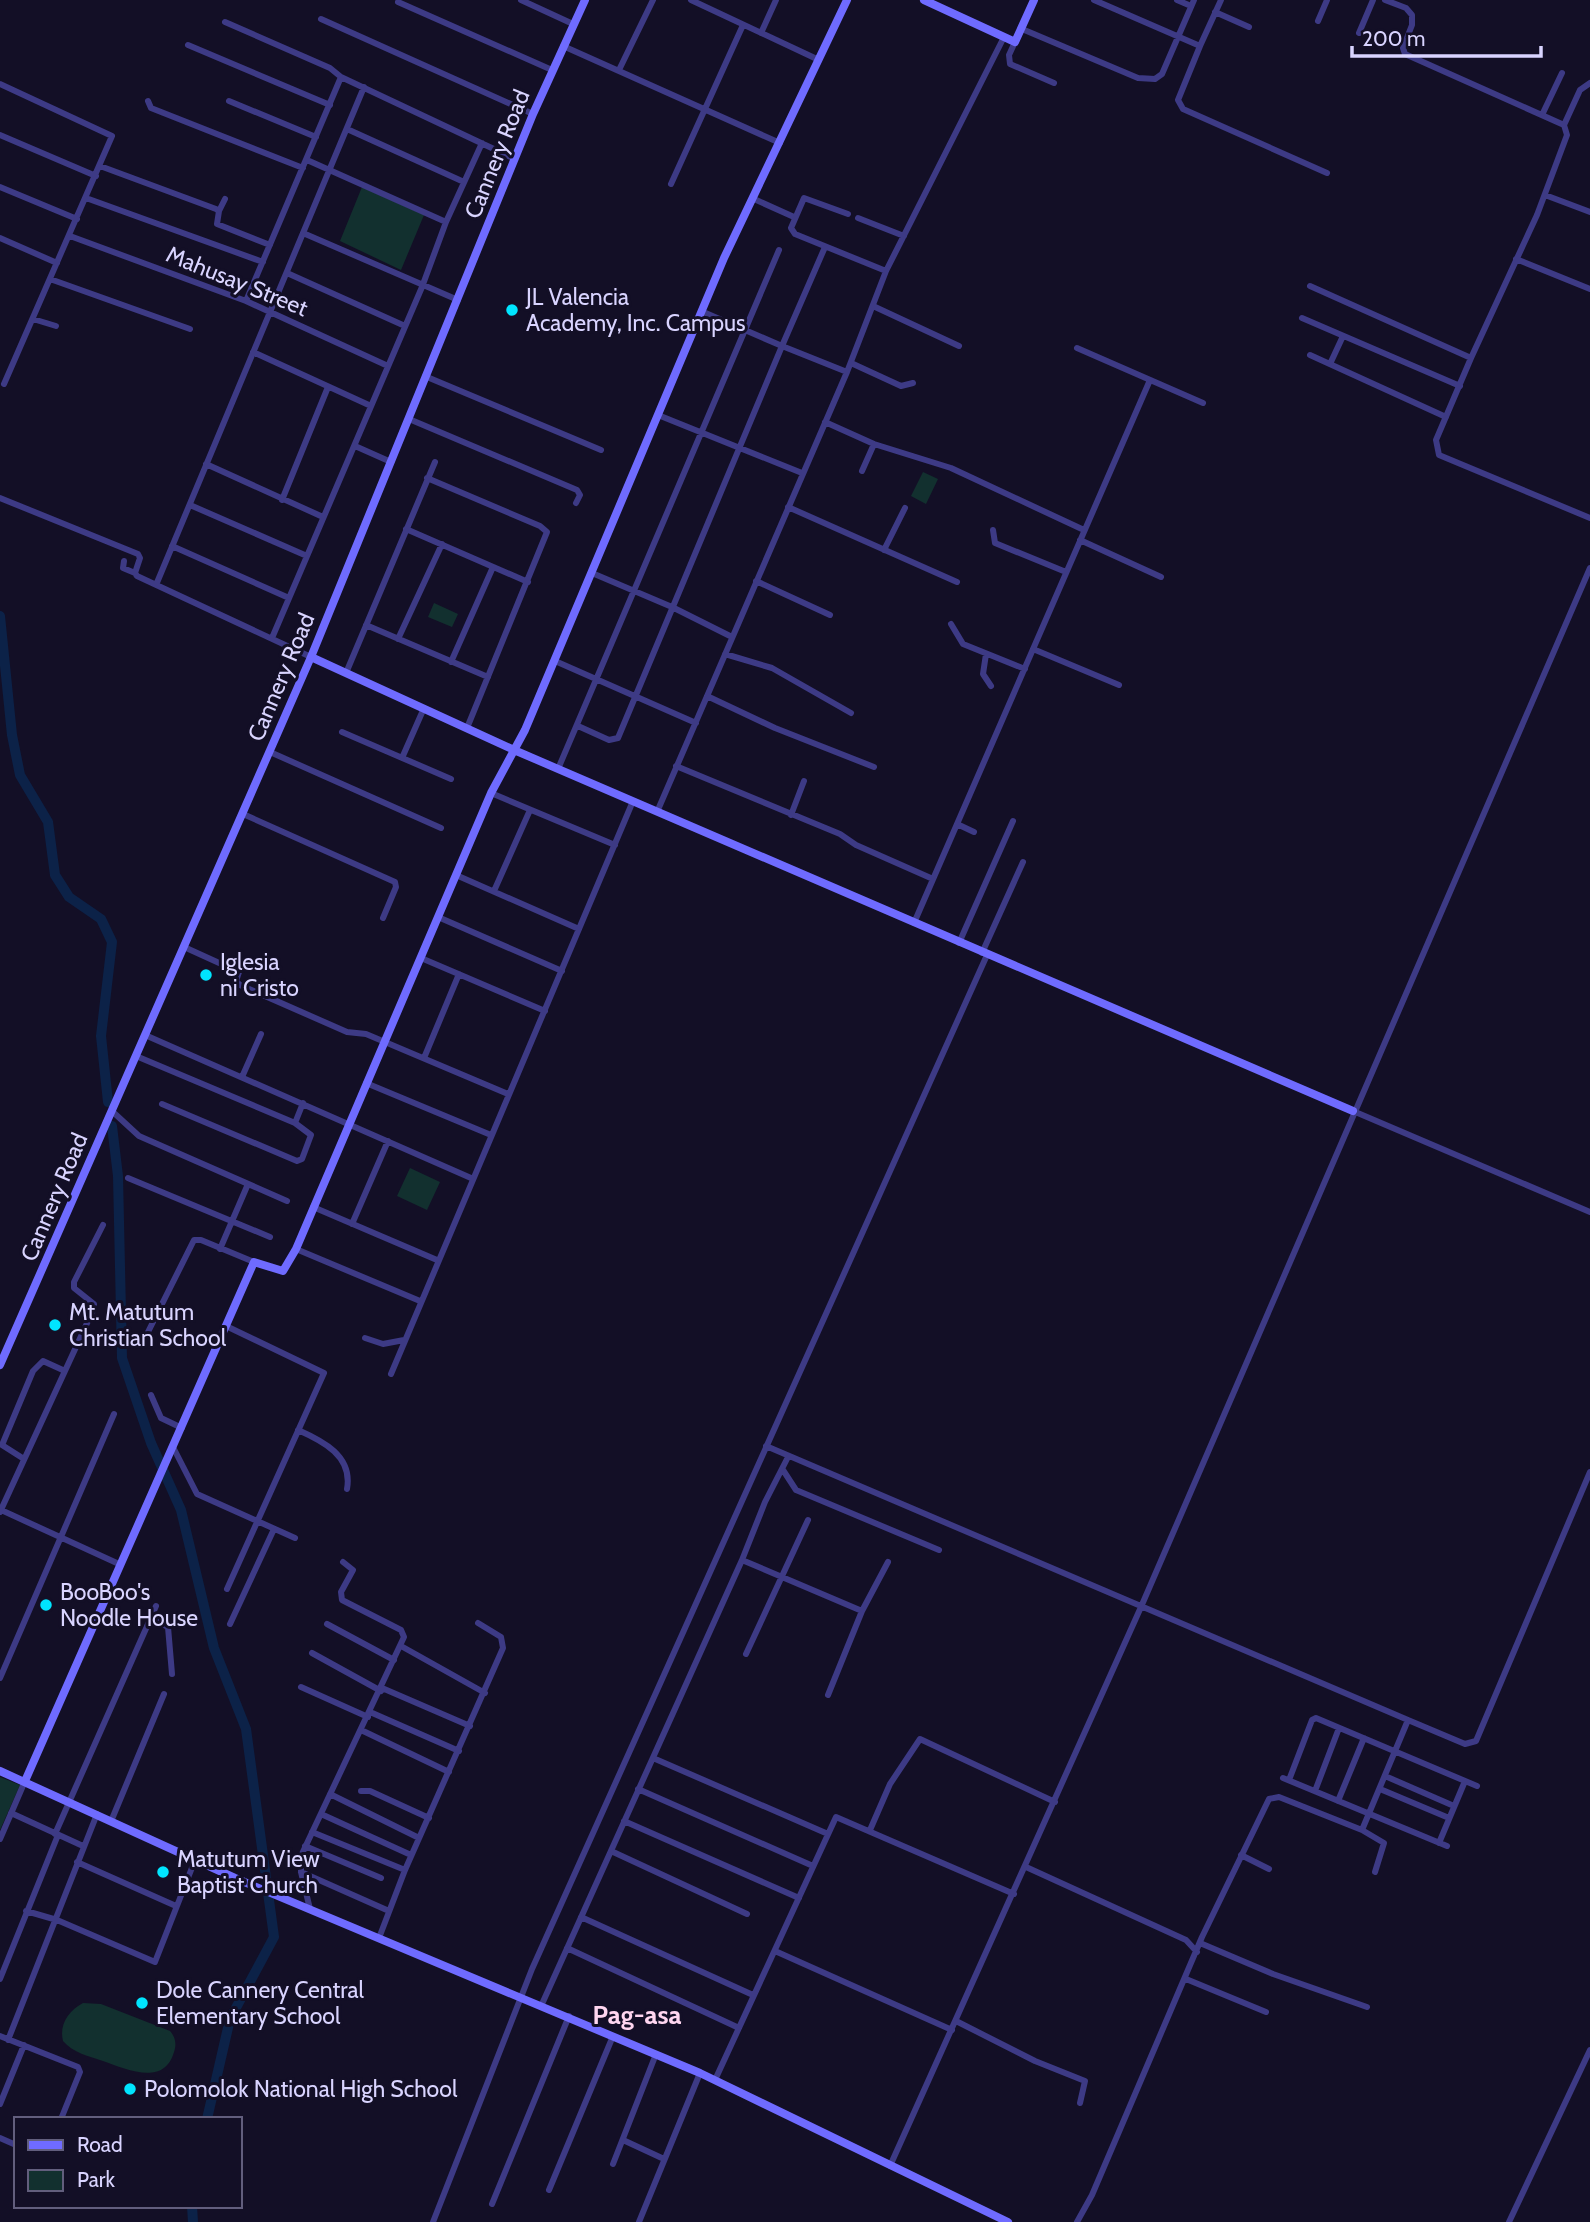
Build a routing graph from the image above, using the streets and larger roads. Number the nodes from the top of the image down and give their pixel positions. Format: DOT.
graph roads {
  1 [pos="521,0"];
  2 [pos="585,0"];
  3 [pos="653,0"];
  4 [pos="691,0"];
  5 [pos="712,0"];
  6 [pos="776,0"];
  7 [pos="847,0"];
  8 [pos="924,0"];
  9 [pos="1034,0"];
  10 [pos="1094,0"];
  11 [pos="1177,0"];
  12 [pos="1221,0"];
  13 [pos="1327,0"];
  14 [pos="1373,0"];
  15 [pos="1385,0"];
  16 [pos="398,2"];
  17 [pos="937,3"];
  18 [pos="1193,3"];
  19 [pos="709,8"];
  20 [pos="1215,12"];
  21 [pos="321,19"];
  22 [pos="1318,21"];
  23 [pos="225,22"];
  24 [pos="573,24"];
  25 [pos="743,25"];
  26 [pos="1249,27"];
  27 [pos="1022,29"];
  28 [pos="761,33"];
  29 [pos="1359,33"];
  30 [pos="1004,37"];
  31 [pos="1179,37"];
  32 [pos="1015,42"];
  33 [pos="188,45"];
  34 [pos="563,46"];
  35 [pos="1200,46"];
  36 [pos="818,60"];
  37 [pos="552,70"];
  38 [pos="619,70"];
  39 [pos="1562,73"];
  40 [pos="341,77"];
  41 [pos="1054,83"];
  42 [pos="1590,83"];
  43 [pos="0,84"];
  44 [pos="364,88"];
  45 [pos="148,101"];
  46 [pos="229,101"];
  47 [pos="330,105"];
  48 [pos="704,109"];
  49 [pos="533,114"];
  50 [pos="1542,115"];
  51 [pos="1564,125"];
  52 [pos="347,129"];
  53 [pos="0,135"];
  54 [pos="316,137"];
  55 [pos="482,143"];
  56 [pos="780,143"];
  57 [pos="515,159"];
  58 [pos="307,160"];
  59 [pos="100,166"];
  60 [pos="303,168"];
  61 [pos="330,169"];
  62 [pos="1327,173"];
  63 [pos="96,176"];
  64 [pos="464,182"];
  65 [pos="671,184"];
  66 [pos="0,187"];
  67 [pos="1545,195"];
  68 [pos="86,198"];
  69 [pos="225,199"];
  70 [pos="754,199"];
  71 [pos="219,211"];
  72 [pos="1590,212"];
  73 [pos="848,214"];
  74 [pos="794,217"];
  75 [pos="858,218"];
  76 [pos="77,219"];
  77 [pos="446,222"];
  78 [pos="303,233"];
  79 [pos="70,236"];
  80 [pos="904,236"];
  81 [pos="0,238"];
  82 [pos="270,244"];
  83 [pos="825,247"];
  84 [pos="779,250"];
  85 [pos="1516,259"];
  86 [pos="263,262"];
  87 [pos="57,263"];
  88 [pos="886,271"];
  89 [pos="287,273"];
  90 [pos="50,279"];
  91 [pos="422,286"];
  92 [pos="1310,286"];
  93 [pos="1590,289"];
  94 [pos="458,300"];
  95 [pos="246,301"];
  96 [pos="873,306"];
  97 [pos="271,311"];
  98 [pos="701,311"];
  99 [pos="1302,318"];
  100 [pos="33,320"];
  101 [pos="56,326"];
  102 [pos="405,326"];
  103 [pos="190,329"];
  104 [pos="745,330"];
  105 [pos="1343,336"];
  106 [pos="782,346"];
  107 [pos="959,346"];
  108 [pos="1077,348"];
  109 [pos="253,352"];
  110 [pos="1310,355"];
  111 [pos="1471,358"];
  112 [pos="851,363"];
  113 [pos="1330,364"];
  114 [pos="388,366"];
  115 [pos="847,372"];
  116 [pos="427,377"];
  117 [pos="1150,380"];
  118 [pos="913,383"];
  119 [pos="4,384"];
  120 [pos="1460,386"];
  121 [pos="328,387"];
  122 [pos="1203,403"];
  123 [pos="371,406"];
  124 [pos="658,415"];
  125 [pos="1446,417"];
  126 [pos="410,419"];
  127 [pos="825,422"];
  128 [pos="700,433"];
  129 [pos="874,444"];
  130 [pos="355,446"];
  131 [pos="601,450"];
  132 [pos="739,450"];
  133 [pos="391,462"];
  134 [pos="435,462"];
  135 [pos="206,464"];
  136 [pos="862,471"];
  137 [pos="802,473"];
  138 [pos="427,478"];
  139 [pos="0,498"];
  140 [pos="282,500"];
  141 [pos="576,503"];
  142 [pos="190,505"];
  143 [pos="788,507"];
  144 [pos="905,508"];
  145 [pos="323,517"];
  146 [pos="1590,518"];
  147 [pos="405,529"];
  148 [pos="993,530"];
  149 [pos="1084,530"];
  150 [pos="1080,540"];
  151 [pos="442,544"];
  152 [pos="172,546"];
  153 [pos="884,550"];
  154 [pos="307,556"];
  155 [pos="124,561"];
  156 [pos="493,567"];
  157 [pos="1590,568"];
  158 [pos="1066,572"];
  159 [pos="135,573"];
  160 [pos="592,573"];
  161 [pos="1161,577"];
  162 [pos="528,582"];
  163 [pos="756,582"];
  164 [pos="957,582"];
  165 [pos="156,585"];
  166 [pos="633,591"];
  167 [pos="289,598"];
  168 [pos="672,607"];
  169 [pos="830,615"];
  170 [pos="951,624"];
  171 [pos="366,625"];
  172 [pos="732,636"];
  173 [pos="272,639"];
  174 [pos="398,639"];
  175 [pos="1033,649"];
  176 [pos="725,654"];
  177 [pos="986,654"];
  178 [pos="311,657"];
  179 [pos="555,661"];
  180 [pos="451,662"];
  181 [pos="1025,669"];
  182 [pos="346,673"];
  183 [pos="488,677"];
  184 [pos="594,681"];
  185 [pos="1119,685"];
  186 [pos="991,686"];
  187 [pos="707,696"];
  188 [pos="634,698"];
  189 [pos="424,708"];
  190 [pos="851,713"];
  191 [pos="696,723"];
  192 [pos="578,726"];
  193 [pos="467,728"];
  194 [pos="342,732"];
  195 [pos="514,750"];
  196 [pos="270,752"];
  197 [pos="402,758"];
  198 [pos="676,766"];
  199 [pos="874,767"];
  200 [pos="558,769"];
  201 [pos="451,779"];
  202 [pos="804,781"];
  203 [pos="491,793"];
  204 [pos="633,801"];
  205 [pos="530,810"];
  206 [pos="657,812"];
  207 [pos="243,814"];
  208 [pos="791,814"];
  209 [pos="1013,821"];
  210 [pos="957,824"];
  211 [pos="441,828"];
  212 [pos="974,832"];
  213 [pos="615,845"];
  214 [pos="1023,862"];
  215 [pos="456,875"];
  216 [pos="933,879"];
  217 [pos="494,891"];
  218 [pos="438,917"];
  219 [pos="383,918"];
  220 [pos="914,923"];
  221 [pos="579,929"];
  222 [pos="959,943"];
  223 [pos="184,947"];
  224 [pos="985,954"];
  225 [pos="421,958"];
  226 [pos="562,971"];
  227 [pos="459,974"];
  228 [pos="545,1011"];
  229 [pos="261,1034"];
  230 [pos="145,1035"];
  231 [pos="384,1041"];
  232 [pos="136,1056"];
  233 [pos="424,1058"];
  234 [pos="242,1077"];
  235 [pos="366,1083"];
  236 [pos="508,1094"];
  237 [pos="303,1103"];
  238 [pos="162,1104"];
  239 [pos="1353,1111"];
  240 [pos="113,1112"];
  241 [pos="295,1123"];
  242 [pos="349,1124"];
  243 [pos="491,1135"];
  244 [pos="388,1142"];
  245 [pos="128,1178"];
  246 [pos="471,1178"];
  247 [pos="248,1184"];
  248 [pos="287,1201"];
  249 [pos="313,1208"];
  250 [pos="1590,1212"];
  251 [pos="231,1221"];
  252 [pos="352,1224"];
  253 [pos="103,1225"];
  254 [pos="270,1237"];
  255 [pos="220,1249"];
  256 [pos="296,1250"];
  257 [pos="437,1260"];
  258 [pos="254,1262"];
  259 [pos="419,1301"];
  260 [pos="226,1326"];
  261 [pos="146,1336"];
  262 [pos="365,1338"];
  263 [pos="404,1339"];
  264 [pos="0,1365"];
  265 [pos="65,1371"];
  266 [pos="391,1374"];
  267 [pos="151,1395"];
  268 [pos="114,1414"];
  269 [pos="181,1428"];
  270 [pos="298,1430"];
  271 [pos="766,1446"];
  272 [pos="173,1447"];
  273 [pos="788,1457"];
  274 [pos="24,1459"];
  275 [pos="783,1470"];
  276 [pos="1590,1472"];
  277 [pos="347,1489"];
  278 [pos="0,1511"];
  279 [pos="808,1520"];
  280 [pos="258,1522"];
  281 [pos="274,1529"];
  282 [pos="60,1538"];
  283 [pos="295,1538"];
  284 [pos="939,1550"];
  285 [pos="742,1560"];
  286 [pos="343,1562"];
  287 [pos="888,1562"];
  288 [pos="119,1564"];
  289 [pos="781,1576"];
  290 [pos="227,1589"];
  291 [pos="156,1606"];
  292 [pos="1142,1607"];
  293 [pos="862,1611"];
  294 [pos="151,1618"];
  295 [pos="478,1623"];
  296 [pos="230,1624"];
  297 [pos="327,1624"];
  298 [pos="401,1646"];
  299 [pos="312,1653"];
  300 [pos="746,1654"];
  301 [pos="394,1660"];
  302 [pos="172,1674"];
  303 [pos="0,1678"];
  304 [pos="301,1687"];
  305 [pos="382,1689"];
  306 [pos="485,1693"];
  307 [pos="164,1694"];
  308 [pos="828,1695"];
  309 [pos="369,1714"];
  310 [pos="1408,1720"];
  311 [pos="470,1727"];
  312 [pos="1339,1728"];
  313 [pos="361,1730"];
  314 [pos="1364,1738"];
  315 [pos="459,1751"];
  316 [pos="1396,1752"];
  317 [pos="653,1758"];
  318 [pos="0,1771"];
  319 [pos="449,1772"];
  320 [pos="1385,1776"];
  321 [pos="25,1781"];
  322 [pos="1465,1781"];
  323 [pos="1477,1786"];
  324 [pos="638,1789"];
  325 [pos="1380,1789"];
  326 [pos="361,1791"];
  327 [pos="1314,1791"];
  328 [pos="330,1794"];
  329 [pos="71,1801"];
  330 [pos="1338,1801"];
  331 [pos="1055,1802"];
  332 [pos="1454,1806"];
  333 [pos="11,1813"];
  334 [pos="98,1813"];
  335 [pos="321,1814"];
  336 [pos="1369,1814"];
  337 [pos="429,1818"];
  338 [pos="1449,1818"];
  339 [pos="112,1819"];
  340 [pos="624,1821"];
  341 [pos="870,1830"];
  342 [pos="1362,1830"];
  343 [pos="312,1832"];
  344 [pos="828,1834"];
  345 [pos="56,1835"];
  346 [pos="419,1838"];
  347 [pos="0,1839"];
  348 [pos="1439,1843"];
  349 [pos="83,1846"];
  350 [pos="305,1846"];
  351 [pos="1447,1846"];
  352 [pos="611,1851"];
  353 [pos="1241,1855"];
  354 [pos="411,1856"];
  355 [pos="195,1860"];
  356 [pos="77,1862"];
  357 [pos="813,1866"];
  358 [pos="1026,1867"];
  359 [pos="1269,1869"];
  360 [pos="405,1870"];
  361 [pos="300,1872"];
  362 [pos="1375,1872"];
  363 [pos="381,1878"];
  364 [pos="1014,1894"];
  365 [pos="799,1898"];
  366 [pos="176,1906"];
  367 [pos="310,1909"];
  368 [pos="26,1911"];
  369 [pos="389,1911"];
  370 [pos="747,1914"];
  371 [pos="582,1917"];
  372 [pos="57,1920"];
  373 [pos="379,1938"];
  374 [pos="1186,1940"];
  375 [pos="1201,1940"];
  376 [pos="567,1948"];
  377 [pos="775,1951"];
  378 [pos="1196,1952"];
  379 [pos="0,1979"];
  380 [pos="1186,1979"];
  381 [pos="753,1994"];
  382 [pos="522,1995"];
  383 [pos="542,2004"];
  384 [pos="1367,2007"];
  385 [pos="1266,2012"];
  386 [pos="569,2016"];
  387 [pos="956,2021"];
  388 [pos="739,2028"];
  389 [pos="952,2030"];
  390 [pos="0,2036"];
  391 [pos="613,2036"];
  392 [pos="8,2040"];
  393 [pos="24,2045"];
  394 [pos="1590,2050"];
  395 [pos="656,2054"];
  396 [pos="700,2073"];
  397 [pos="715,2080"];
  398 [pos="1080,2103"];
  399 [pos="0,2104"];
  400 [pos="62,2117"];
  401 [pos="623,2140"];
  402 [pos="664,2159"];
  403 [pos="613,2164"];
  404 [pos="890,2166"];
  405 [pos="550,2190"];
  406 [pos="492,2204"];
  407 [pos="433,2222"];
  408 [pos="639,2222"];
  409 [pos="1008,2222"];
  410 [pos="1077,2222"];
  411 [pos="1509,2222"];
  1 -- 24 [label="street"];
  2 -- 24 [label="street, Cannery Road"];
  3 -- 38 [label="street"];
  4 -- 19 [label="street"];
  5 -- 19 [label="street"];
  6 -- 28 [label="street"];
  7 -- 36 [label="street"];
  8 -- 17 [label="street"];
  9 -- 27 [label="street"];
  10 -- 31 [label="street"];
  11 -- 18 [label="street"];
  12 -- 20 [label="street"];
  13 -- 22 [label="street"];
  14 -- 29 [label="street"];
  15 -- 50 [label="street"];
  16 -- 37 [label="street"];
  17 -- 30 [label="street"];
  18 -- 31 [label="street"];
  19 -- 25 [label="street"];
  20 -- 26 [label="street"];
  20 -- 35 [label="street"];
  21 -- 49 [label="street"];
  23 -- 40 [label="street"];
  24 -- 34 [label="street, Cannery Road"];
  25 -- 28 [label="street"];
  25 -- 48 [label="street"];
  27 -- 31 [label="street"];
  27 -- 32 [label="street"];
  28 -- 36 [label="street"];
  30 -- 32 [label="street"];
  30 -- 80 [label="street"];
  31 -- 35 [label="street"];
  32 -- 41 [label="street"];
  33 -- 47 [label="street"];
  34 -- 37 [label="street, Cannery Road"];
  34 -- 38 [label="street"];
  35 -- 62 [label="street"];
  36 -- 56 [label="street"];
  37 -- 49 [label="street, Cannery Road"];
  38 -- 48 [label="street"];
  39 -- 50 [label="street"];
  40 -- 44 [label="street"];
  40 -- 47 [label="street"];
  42 -- 51 [label="street"];
  43 -- 59 [label="street"];
  44 -- 52 [label="street"];
  44 -- 55 [label="street"];
  45 -- 60 [label="street"];
  46 -- 54 [label="street"];
  47 -- 54 [label="street"];
  48 -- 56 [label="street"];
  48 -- 65 [label="street"];
  49 -- 57 [label="street, Cannery Road"];
  50 -- 51 [label="street"];
  51 -- 67 [label="street"];
  52 -- 61 [label="street"];
  52 -- 64 [label="street"];
  53 -- 63 [label="street"];
  54 -- 58 [label="street"];
  55 -- 57 [label="street"];
  55 -- 64 [label="street"];
  56 -- 70 [label="street"];
  57 -- 94 [label="street, Cannery Road"];
  58 -- 60 [label="street"];
  58 -- 61 [label="street"];
  59 -- 63 [label="street"];
  59 -- 71 [label="street"];
  60 -- 82 [label="street"];
  61 -- 77 [label="street"];
  61 -- 78 [label="street"];
  63 -- 68 [label="street"];
  64 -- 77 [label="street"];
  66 -- 76 [label="street"];
  67 -- 72 [label="street"];
  67 -- 85 [label="street"];
  68 -- 76 [label="street"];
  68 -- 86 [label="street"];
  69 -- 71 [label="street"];
  70 -- 74 [label="street"];
  70 -- 98 [label="street"];
  71 -- 82 [label="street"];
  73 -- 74 [label="street"];
  74 -- 83 [label="street"];
  75 -- 80 [label="street"];
  76 -- 79 [label="street"];
  77 -- 91 [label="street"];
  78 -- 89 [label="street"];
  78 -- 91 [label="street"];
  79 -- 87 [label="street"];
  79 -- 95 [label="street, Mahusay Street"];
  80 -- 88 [label="street"];
  81 -- 87 [label="street"];
  82 -- 86 [label="street"];
  83 -- 88 [label="street"];
  83 -- 106 [label="street"];
  84 -- 104 [label="street"];
  85 -- 93 [label="street"];
  85 -- 111 [label="street"];
  86 -- 95 [label="street"];
  87 -- 90 [label="street"];
  88 -- 96 [label="street"];
  89 -- 97 [label="street"];
  89 -- 102 [label="street"];
  90 -- 100 [label="street"];
  90 -- 103 [label="street"];
  91 -- 94 [label="street"];
  91 -- 102 [label="street"];
  92 -- 111 [label="street"];
  94 -- 116 [label="street, Cannery Road"];
  95 -- 97 [label="street, Mahusay Street"];
  96 -- 107 [label="street"];
  96 -- 112 [label="street"];
  97 -- 109 [label="street"];
  97 -- 114 [label="street, Mahusay Street"];
  98 -- 104 [label="street"];
  98 -- 124 [label="street"];
  99 -- 105 [label="street"];
  100 -- 101 [label="street"];
  100 -- 119 [label="street"];
  102 -- 114 [label="street"];
  104 -- 106 [label="street"];
  104 -- 128 [label="street"];
  105 -- 113 [label="street"];
  105 -- 120 [label="street"];
  106 -- 115 [label="street"];
  106 -- 132 [label="street"];
  108 -- 117 [label="street"];
  109 -- 121 [label="street"];
  109 -- 135 [label="street"];
  110 -- 113 [label="street"];
  111 -- 120 [label="street"];
  112 -- 115 [label="street"];
  112 -- 118 [label="street"];
  113 -- 125 [label="street"];
  114 -- 123 [label="street"];
  115 -- 127 [label="street"];
  116 -- 126 [label="street, Cannery Road"];
  116 -- 131 [label="street"];
  117 -- 122 [label="street"];
  117 -- 149 [label="street"];
  120 -- 125 [label="street"];
  121 -- 123 [label="street"];
  121 -- 140 [label="street"];
  123 -- 130 [label="street"];
  124 -- 128 [label="street"];
  124 -- 160 [label="street"];
  125 -- 146 [label="street"];
  126 -- 133 [label="street, Cannery Road"];
  126 -- 141 [label="street"];
  127 -- 129 [label="street"];
  127 -- 137 [label="street"];
  128 -- 132 [label="street"];
  128 -- 166 [label="street"];
  129 -- 136 [label="street"];
  129 -- 149 [label="street"];
  130 -- 133 [label="street"];
  130 -- 145 [label="street"];
  132 -- 137 [label="street"];
  132 -- 168 [label="street"];
  133 -- 178 [label="street, Cannery Road"];
  134 -- 138 [label="street"];
  135 -- 140 [label="street"];
  135 -- 142 [label="street"];
  137 -- 143 [label="street"];
  138 -- 147 [label="street"];
  138 -- 162 [label="street"];
  139 -- 159 [label="street"];
  140 -- 145 [label="street"];
  142 -- 152 [label="street"];
  142 -- 154 [label="street"];
  143 -- 153 [label="street"];
  143 -- 163 [label="street"];
  144 -- 153 [label="street"];
  145 -- 154 [label="street"];
  147 -- 151 [label="street"];
  147 -- 171 [label="street"];
  148 -- 158 [label="street"];
  149 -- 150 [label="street"];
  150 -- 158 [label="street"];
  150 -- 161 [label="street"];
  151 -- 156 [label="street"];
  151 -- 174 [label="street"];
  152 -- 165 [label="street"];
  152 -- 167 [label="street"];
  153 -- 164 [label="street"];
  154 -- 167 [label="street"];
  155 -- 159 [label="street"];
  156 -- 162 [label="street"];
  156 -- 180 [label="street"];
  157 -- 239 [label="street"];
  158 -- 175 [label="street"];
  159 -- 165 [label="street"];
  160 -- 166 [label="street"];
  160 -- 179 [label="street"];
  162 -- 183 [label="street"];
  163 -- 169 [label="street"];
  163 -- 172 [label="street"];
  165 -- 173 [label="street"];
  166 -- 168 [label="street"];
  166 -- 184 [label="street"];
  167 -- 173 [label="street"];
  168 -- 172 [label="street"];
  168 -- 188 [label="street"];
  170 -- 177 [label="street"];
  171 -- 174 [label="street"];
  171 -- 182 [label="street"];
  172 -- 176 [label="street"];
  173 -- 178 [label="street"];
  174 -- 180 [label="street"];
  175 -- 181 [label="street"];
  175 -- 185 [label="street"];
  176 -- 187 [label="street"];
  176 -- 190 [label="street"];
  177 -- 181 [label="street"];
  177 -- 186 [label="street"];
  178 -- 182 [label="street"];
  178 -- 196 [label="street, Cannery Road"];
  179 -- 184 [label="street"];
  179 -- 195 [label="street"];
  180 -- 183 [label="street"];
  181 -- 210 [label="street"];
  182 -- 189 [label="street"];
  183 -- 193 [label="street"];
  184 -- 188 [label="street"];
  184 -- 192 [label="street"];
  187 -- 191 [label="street"];
  187 -- 199 [label="street"];
  188 -- 191 [label="street"];
  188 -- 192 [label="street"];
  189 -- 193 [label="street"];
  189 -- 197 [label="street"];
  191 -- 198 [label="street"];
  192 -- 200 [label="street"];
  193 -- 195 [label="street"];
  194 -- 197 [label="street"];
  195 -- 200 [label="street"];
  195 -- 203 [label="street"];
  196 -- 207 [label="street, Cannery Road"];
  196 -- 211 [label="street"];
  197 -- 201 [label="street"];
  198 -- 206 [label="street"];
  198 -- 208 [label="street"];
  200 -- 204 [label="street"];
  202 -- 208 [label="street"];
  203 -- 205 [label="street"];
  203 -- 215 [label="street"];
  204 -- 206 [label="street"];
  204 -- 213 [label="street"];
  205 -- 213 [label="street"];
  205 -- 217 [label="street"];
  206 -- 220 [label="street"];
  207 -- 219 [label="street"];
  207 -- 223 [label="street, Cannery Road"];
  208 -- 216 [label="street"];
  209 -- 222 [label="street"];
  210 -- 212 [label="street"];
  210 -- 216 [label="street"];
  213 -- 221 [label="street"];
  214 -- 224 [label="street"];
  215 -- 217 [label="street"];
  215 -- 218 [label="street"];
  216 -- 220 [label="street"];
  217 -- 221 [label="street"];
  218 -- 225 [label="street"];
  218 -- 226 [label="street"];
  220 -- 222 [label="street"];
  221 -- 226 [label="street"];
  222 -- 224 [label="street"];
  223 -- 230 [label="street, Cannery Road"];
  223 -- 231 [label="street"];
  224 -- 239 [label="street"];
  224 -- 271 [label="street"];
  225 -- 227 [label="street"];
  225 -- 231 [label="street"];
  226 -- 228 [label="street"];
  227 -- 228 [label="street"];
  227 -- 233 [label="street"];
  228 -- 236 [label="street"];
  229 -- 234 [label="street"];
  230 -- 232 [label="street, Cannery Road"];
  230 -- 234 [label="street"];
  231 -- 233 [label="street"];
  231 -- 235 [label="street"];
  232 -- 240 [label="street, Cannery Road"];
  232 -- 241 [label="street"];
  233 -- 236 [label="street"];
  234 -- 237 [label="street"];
  235 -- 242 [label="street"];
  235 -- 243 [label="street"];
  236 -- 243 [label="street"];
  237 -- 241 [label="street"];
  237 -- 242 [label="street"];
  238 -- 241 [label="street"];
  239 -- 250 [label="street"];
  239 -- 292 [label="street"];
  240 -- 247 [label="street"];
  240 -- 264 [label="street, Cannery Road"];
  242 -- 244 [label="street"];
  242 -- 249 [label="street"];
  243 -- 246 [label="street"];
  244 -- 246 [label="street"];
  244 -- 252 [label="street"];
  245 -- 251 [label="street"];
  246 -- 257 [label="street"];
  247 -- 248 [label="street"];
  247 -- 251 [label="street"];
  249 -- 252 [label="street"];
  249 -- 256 [label="street"];
  251 -- 254 [label="street"];
  251 -- 255 [label="street"];
  252 -- 257 [label="street"];
  253 -- 265 [label="street"];
  255 -- 258 [label="street"];
  255 -- 261 [label="street"];
  256 -- 258 [label="street"];
  256 -- 259 [label="street"];
  257 -- 259 [label="street"];
  258 -- 260 [label="street"];
  259 -- 263 [label="street"];
  260 -- 269 [label="street"];
  260 -- 270 [label="street"];
  262 -- 263 [label="street"];
  263 -- 266 [label="street"];
  265 -- 274 [label="street"];
  265 -- 274 [label="street"];
  267 -- 269 [label="street"];
  268 -- 282 [label="street"];
  269 -- 272 [label="street"];
  270 -- 277 [label="street"];
  270 -- 280 [label="street"];
  271 -- 273 [label="street"];
  271 -- 382 [label="street"];
  272 -- 280 [label="street"];
  272 -- 288 [label="street"];
  273 -- 275 [label="street"];
  273 -- 292 [label="street"];
  274 -- 278 [label="street"];
  275 -- 284 [label="street"];
  275 -- 285 [label="street"];
  276 -- 310 [label="street"];
  278 -- 282 [label="street"];
  279 -- 289 [label="street"];
  280 -- 281 [label="street"];
  280 -- 290 [label="street"];
  281 -- 283 [label="street"];
  281 -- 296 [label="street"];
  282 -- 288 [label="street"];
  282 -- 303 [label="street"];
  285 -- 289 [label="street"];
  285 -- 317 [label="street"];
  286 -- 298 [label="street"];
  287 -- 293 [label="street"];
  288 -- 321 [label="street"];
  289 -- 293 [label="street"];
  289 -- 300 [label="street"];
  291 -- 294 [label="street"];
  292 -- 310 [label="street"];
  292 -- 331 [label="street"];
  293 -- 308 [label="street"];
  294 -- 302 [label="street"];
  294 -- 329 [label="street"];
  295 -- 306 [label="street"];
  297 -- 301 [label="street"];
  298 -- 301 [label="street"];
  298 -- 306 [label="street"];
  299 -- 305 [label="street"];
  301 -- 305 [label="street"];
  304 -- 309 [label="street"];
  305 -- 309 [label="street"];
  305 -- 311 [label="street"];
  306 -- 311 [label="street"];
  307 -- 339 [label="street"];
  309 -- 313 [label="street"];
  309 -- 315 [label="street"];
  310 -- 316 [label="street"];
  311 -- 315 [label="street"];
  312 -- 314 [label="street"];
  312 -- 327 [label="street"];
  312 -- 327 [label="street"];
  313 -- 319 [label="street"];
  313 -- 328 [label="street"];
  314 -- 316 [label="street"];
  314 -- 330 [label="street"];
  315 -- 319 [label="street"];
  316 -- 320 [label="street"];
  316 -- 322 [label="street"];
  317 -- 324 [label="street"];
  317 -- 344 [label="street"];
  318 -- 321 [label="street"];
  319 -- 337 [label="street"];
  320 -- 325 [label="street"];
  320 -- 332 [label="street"];
  321 -- 329 [label="street"];
  321 -- 333 [label="street"];
  322 -- 323 [label="street"];
  322 -- 332 [label="street"];
  324 -- 340 [label="street"];
  324 -- 357 [label="street"];
  325 -- 336 [label="street"];
  325 -- 338 [label="street"];
  326 -- 337 [label="street"];
  327 -- 330 [label="street"];
  328 -- 335 [label="street"];
  328 -- 346 [label="street"];
  329 -- 334 [label="street"];
  329 -- 345 [label="street"];
  330 -- 336 [label="street"];
  331 -- 341 [label="street"];
  331 -- 358 [label="street"];
  332 -- 338 [label="street"];
  333 -- 345 [label="street"];
  333 -- 347 [label="street"];
  334 -- 339 [label="street"];
  334 -- 349 [label="street"];
  335 -- 343 [label="street"];
  335 -- 354 [label="street"];
  336 -- 342 [label="street"];
  336 -- 348 [label="street"];
  337 -- 346 [label="street"];
  338 -- 348 [label="street"];
  339 -- 355 [label="street"];
  340 -- 352 [label="street"];
  340 -- 365 [label="street"];
  341 -- 344 [label="street"];
  341 -- 364 [label="street"];
  342 -- 353 [label="street"];
  342 -- 362 [label="street"];
  343 -- 350 [label="street"];
  343 -- 360 [label="street"];
  344 -- 357 [label="street"];
  345 -- 349 [label="street"];
  345 -- 368 [label="street"];
  346 -- 354 [label="street"];
  348 -- 351 [label="street"];
  349 -- 356 [label="street"];
  350 -- 361 [label="street"];
  350 -- 363 [label="street"];
  352 -- 370 [label="street"];
  352 -- 371 [label="street"];
  353 -- 359 [label="street"];
  353 -- 375 [label="street"];
  354 -- 360 [label="street"];
  355 -- 366 [label="street"];
  355 -- 367 [label="street"];
  356 -- 366 [label="street"];
  356 -- 372 [label="street"];
  357 -- 365 [label="street"];
  358 -- 364 [label="street"];
  358 -- 374 [label="street"];
  360 -- 369 [label="street"];
  361 -- 367 [label="street"];
  361 -- 369 [label="street"];
  364 -- 387 [label="street"];
  365 -- 377 [label="street"];
  366 -- 372 [label="street"];
  367 -- 373 [label="street"];
  368 -- 372 [label="street"];
  368 -- 379 [label="street"];
  369 -- 373 [label="street"];
  371 -- 376 [label="street"];
  371 -- 381 [label="street"];
  372 -- 392 [label="street"];
  373 -- 382 [label="street"];
  374 -- 375 [label="street"];
  374 -- 378 [label="street"];
  375 -- 378 [label="street"];
  375 -- 384 [label="street"];
  376 -- 383 [label="street"];
  376 -- 388 [label="street"];
  377 -- 381 [label="street"];
  377 -- 389 [label="street"];
  378 -- 380 [label="street"];
  380 -- 385 [label="street"];
  380 -- 410 [label="street"];
  381 -- 388 [label="street"];
  382 -- 383 [label="street"];
  382 -- 407 [label="street"];
  383 -- 386 [label="street"];
  386 -- 391 [label="street"];
  386 -- 406 [label="street"];
  387 -- 389 [label="street"];
  387 -- 398 [label="street"];
  388 -- 397 [label="street"];
  389 -- 404 [label="street"];
  390 -- 392 [label="street"];
  391 -- 395 [label="street"];
  391 -- 405 [label="street"];
  392 -- 393 [label="street"];
  393 -- 399 [label="street"];
  393 -- 400 [label="street"];
  394 -- 411 [label="street"];
  395 -- 396 [label="street"];
  395 -- 401 [label="street"];
  396 -- 397 [label="street"];
  396 -- 402 [label="street"];
  397 -- 404 [label="street"];
  401 -- 402 [label="street"];
  401 -- 403 [label="street"];
  402 -- 408 [label="street"];
  404 -- 409 [label="street"];
}
